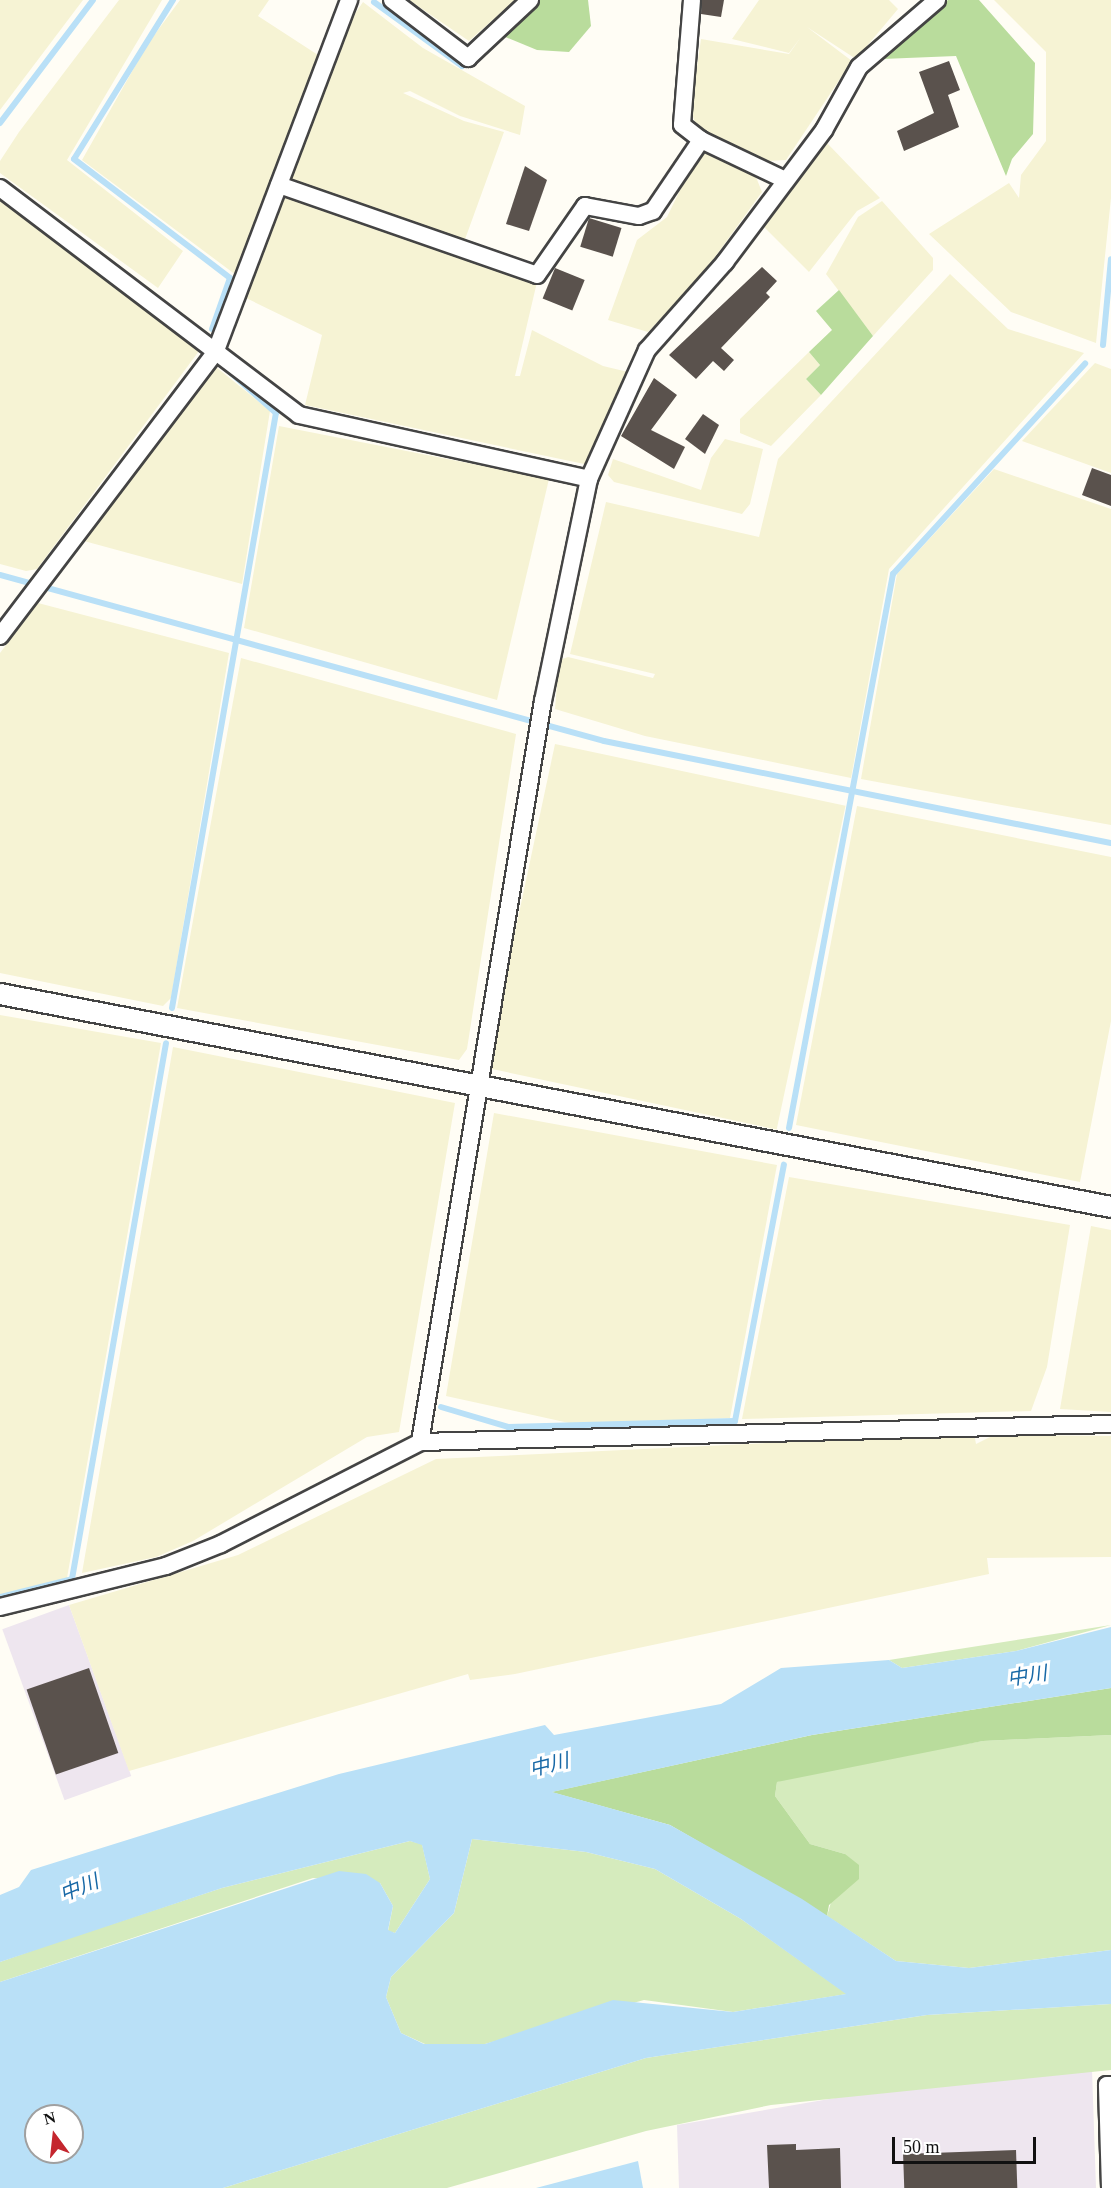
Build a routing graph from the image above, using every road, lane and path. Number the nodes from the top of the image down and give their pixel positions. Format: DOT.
graph roads {
  1 [pos="349,0"];
  2 [pos="392,0"];
  3 [pos="530,0"];
  4 [pos="692,0"];
  5 [pos="938,0"];
  6 [pos="700,140"];
  7 [pos="783,179"];
  8 [pos="279,185"];
  9 [pos="0,188"];
  10 [pos="215,353"];
  11 [pos="589,479"];
  12 [pos="0,636"];
  13 [pos="0,994"];
  14 [pos="479,1085"];
  15 [pos="1111,1207"];
  16 [pos="1111,1425"];
  17 [pos="420,1442"];
  18 [pos="0,1607"];
  19 [pos="1111,2085"];
  20 [pos="1110,2188"];
  1 -- 8 [label="street"];
  2 -- 3 [label="street"];
  4 -- 6 [label="street"];
  5 -- 7 [label="street"];
  6 -- 7 [label="street"];
  6 -- 8 [label="street"];
  7 -- 11 [label="street"];
  8 -- 10 [label="street"];
  9 -- 10 [label="street"];
  10 -- 11 [label="street"];
  10 -- 12 [label="street"];
  11 -- 14 [label="street"];
  13 -- 14 [label="street"];
  14 -- 15 [label="street"];
  14 -- 17 [label="street"];
  16 -- 17 [label="street"];
  17 -- 18 [label="street"];
  19 -- 20 [label="street"];
}
